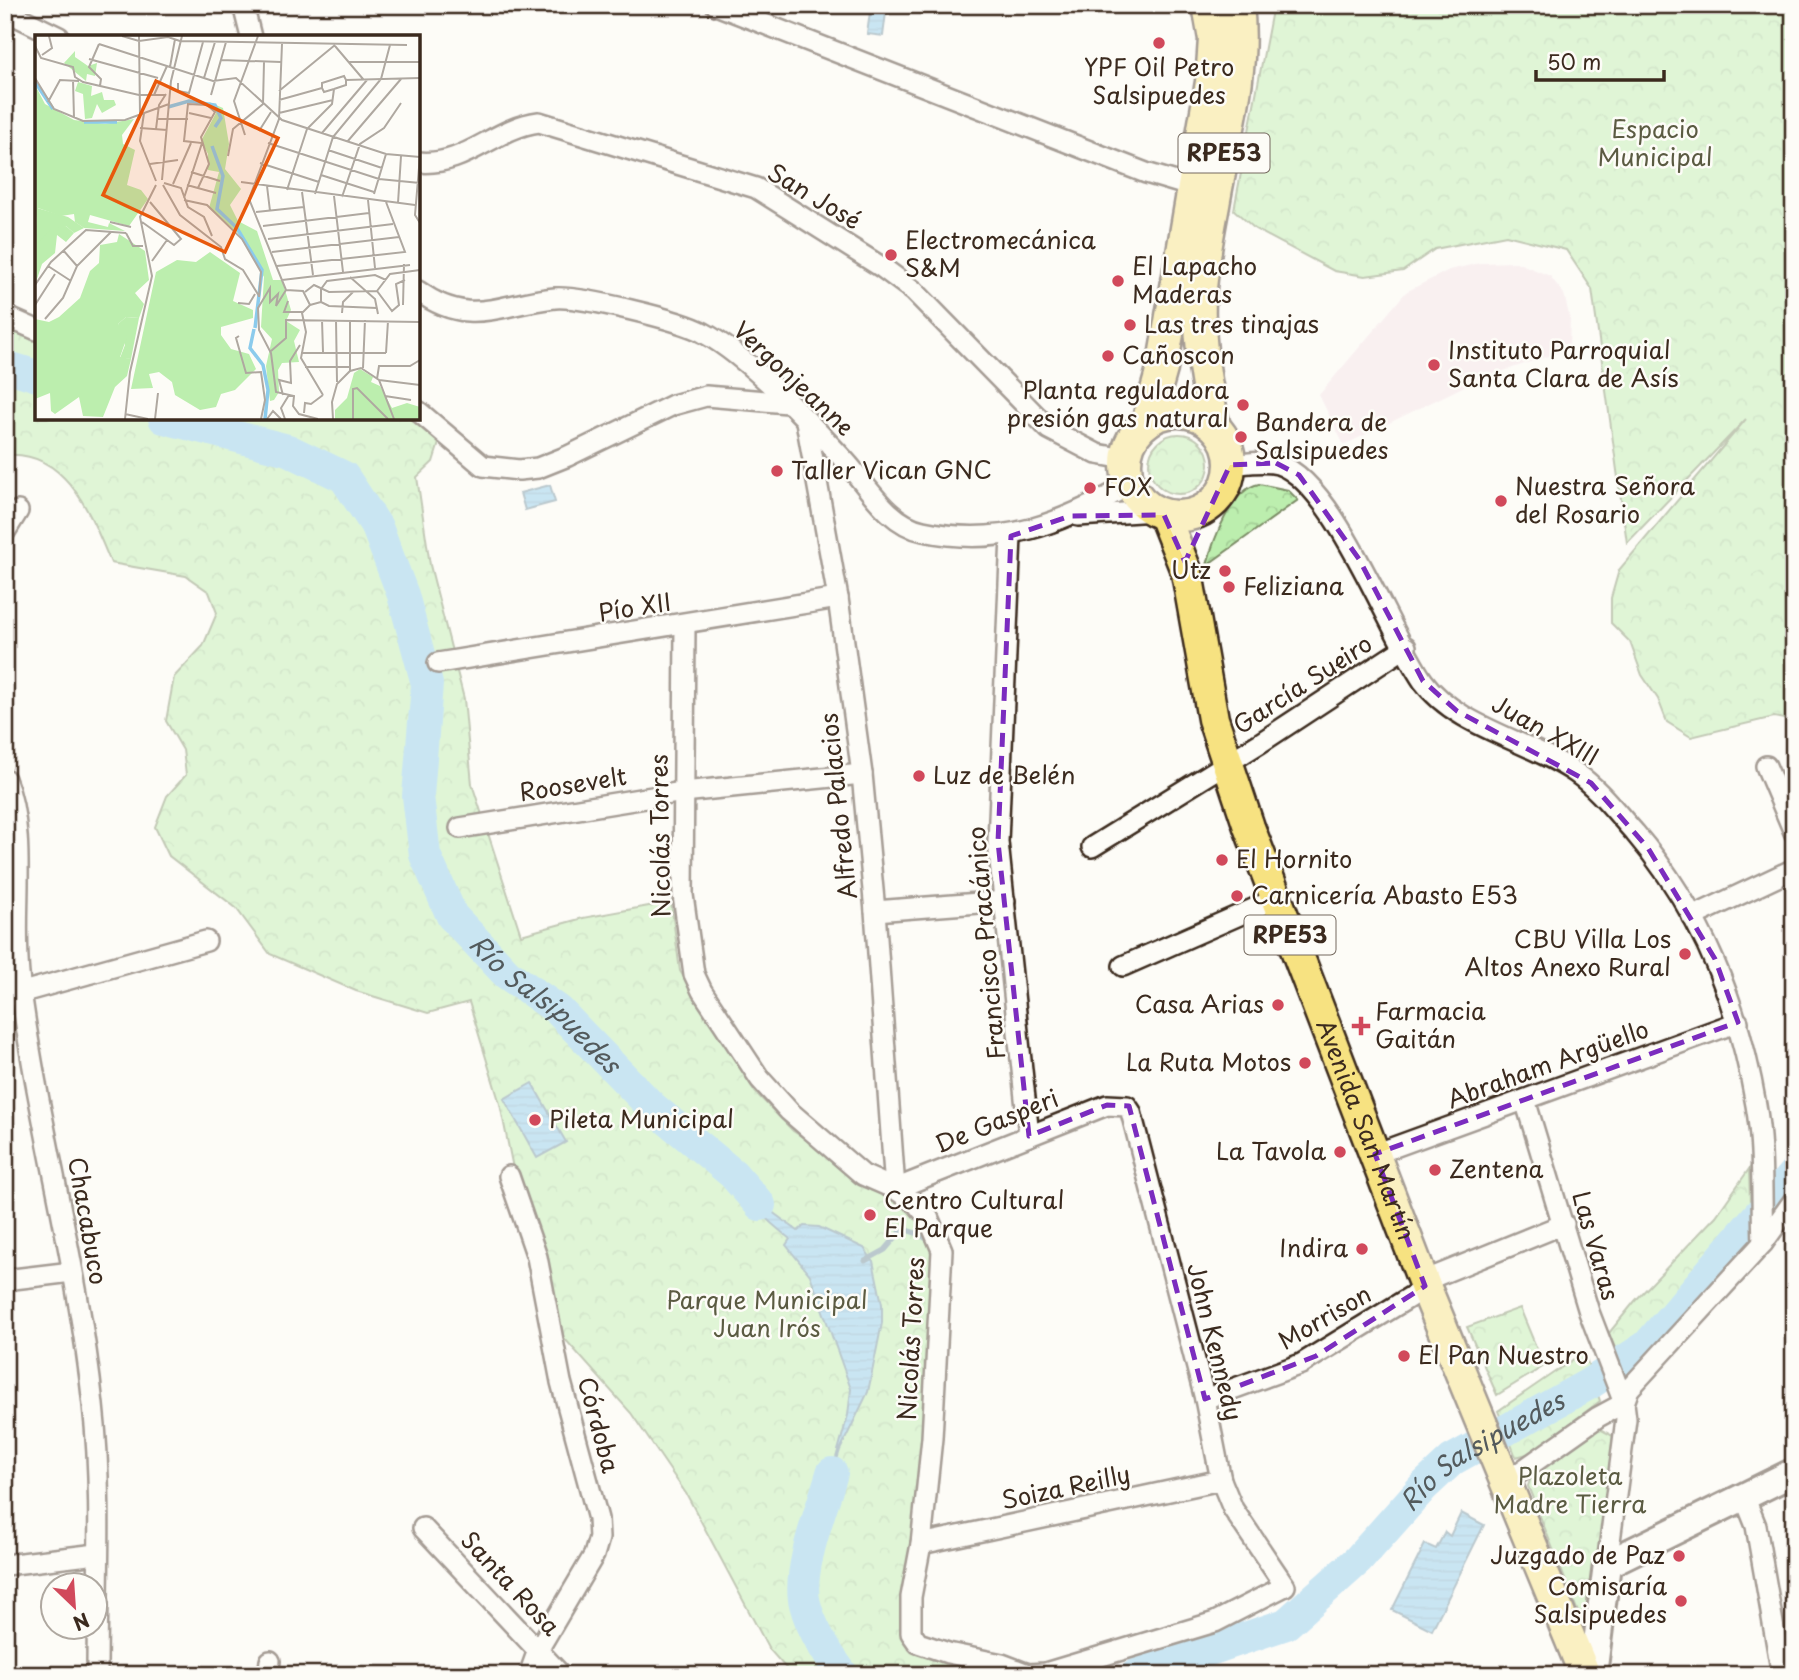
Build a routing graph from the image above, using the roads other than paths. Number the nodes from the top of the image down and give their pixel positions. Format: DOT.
graph roads {
  1 [pos="7,5"];
  2 [pos="243,5"];
  3 [pos="716,5"];
  4 [pos="1208,5"];
  5 [pos="1238,5"];
  6 [pos="55,35"];
  7 [pos="250,35"];
  8 [pos="420,162"];
  9 [pos="1199,198"];
  10 [pos="420,292"];
  11 [pos="5,316"];
  12 [pos="35,329"];
  13 [pos="788,403"];
  14 [pos="420,413"];
  15 [pos="806,421"];
  16 [pos="1147,422"];
  17 [pos="1215,426"];
  18 [pos="1230,465"];
  19 [pos="1127,472"];
  20 [pos="1209,506"];
  21 [pos="18,511"];
  22 [pos="1159,513"];
  23 [pos="1070,516"];
  24 [pos="5,532"];
  25 [pos="1011,536"];
  26 [pos="1187,573"];
  27 [pos="838,598"];
  28 [pos="685,625"];
  29 [pos="1406,647"];
  30 [pos="438,663"];
  31 [pos="1227,764"];
  32 [pos="1766,766"];
  33 [pos="862,774"];
  34 [pos="5,779"];
  35 [pos="683,792"];
  36 [pos="460,828"];
  37 [pos="1794,832"];
  38 [pos="1093,847"];
  39 [pos="1794,869"];
  40 [pos="1276,899"];
  41 [pos="1004,901"];
  42 [pos="875,911"];
  43 [pos="1692,917"];
  44 [pos="206,942"];
  45 [pos="1123,966"];
  46 [pos="13,994"];
  47 [pos="1738,1022"];
  48 [pos="1525,1100"];
  49 [pos="1118,1103"];
  50 [pos="1030,1136"];
  51 [pos="1375,1154"];
  52 [pos="509,1176"];
  53 [pos="895,1189"];
  54 [pos="1794,1200"];
  55 [pos="1564,1224"];
  56 [pos="1762,1236"];
  57 [pos="72,1272"];
  58 [pos="5,1280"];
  59 [pos="1425,1286"];
  60 [pos="1205,1399"];
  61 [pos="1624,1403"];
  62 [pos="1794,1472"];
  63 [pos="1221,1480"];
  64 [pos="1506,1482"];
  65 [pos="1744,1496"];
  66 [pos="422,1528"];
  67 [pos="921,1544"];
  68 [pos="97,1554"];
  69 [pos="1607,1564"];
  70 [pos="5,1565"];
  71 [pos="1285,1587"];
  72 [pos="538,1650"];
  73 [pos="97,1675"];
  74 [pos="528,1675"];
  75 [pos="561,1675"];
  76 [pos="1585,1675"];
  77 [pos="1593,1675"];
  78 [pos="1782,1675"];
  1 -- 6 [label="street"];
  2 -- 7 [label="street"];
  3 -- 9 [label="street"];
  4 -- 9 [label="main road, RPE53"];
  5 -- 9 [label="main road, RPE53"];
  8 -- 19 [label="street, San José"];
  9 -- 16 [label="main road, RPE53"];
  9 -- 17 [label="main road, RPE53"];
  10 -- 13 [label="street, Vergonjeanne"];
  11 -- 12 [label="street"];
  13 -- 14 [label="street"];
  13 -- 15 [label="street, Vergonjeanne"];
  15 -- 25 [label="street, Vergonjeanne"];
  15 -- 27 [label="street, Alfredo Palacios"];
  16 -- 17 [label="main road"];
  16 -- 19 [label="main road, RPE53"];
  17 -- 18 [label="main road, RPE53"];
  18 -- 20 [label="main road, RPE53"];
  18 -- 29 [label="street, Juan XXIII"];
  19 -- 22 [label="main road, RPE53"];
  19 -- 23 [label="street, Vergonjeanne"];
  20 -- 22 [label="main road"];
  20 -- 26 [label="main road, Avenida San Martín / RPE53"];
  21 -- 24 [label="street"];
  22 -- 23 [label="street, Vergonjeanne"];
  22 -- 26 [label="main road, Avenida San Martín / RPE53"];
  23 -- 25 [label="street, Vergonjeanne"];
  25 -- 41 [label="street, Francisco Pracánico"];
  26 -- 31 [label="main road, Avenida San Martín / RPE53"];
  27 -- 28 [label="street, Pío XII"];
  27 -- 33 [label="street, Alfredo Palacios"];
  28 -- 30 [label="street, Pío XII"];
  28 -- 35 [label="street, Nicolás Torres"];
  29 -- 31 [label="street, García Sueiro"];
  29 -- 43 [label="street, Juan XXIII"];
  31 -- 38 [label="street, García Sueiro"];
  31 -- 40 [label="main road, Avenida San Martín / RPE53"];
  32 -- 37 [label="street"];
  33 -- 35 [label="street, Roosevelt"];
  33 -- 42 [label="street, Alfredo Palacios"];
  34 -- 46 [label="street, Chacabuco"];
  35 -- 36 [label="street, Roosevelt"];
  35 -- 53 [label="street, Nicolás Torres"];
  39 -- 43 [label="street"];
  40 -- 45 [label="street"];
  40 -- 51 [label="main road, Avenida San Martín / RPE53"];
  41 -- 42 [label="street"];
  41 -- 50 [label="street, Francisco Pracánico"];
  42 -- 53 [label="street, Alfredo Palacios"];
  43 -- 47 [label="street, Juan XXIII"];
  44 -- 46 [label="street"];
  46 -- 57 [label="street, Chacabuco"];
  47 -- 48 [label="street, Abraham Argüello"];
  47 -- 56 [label="street, Juan XXIII"];
  48 -- 51 [label="street, Abraham Argüello"];
  48 -- 55 [label="street, Las Varas"];
  49 -- 50 [label="street, De Gasperi"];
  49 -- 60 [label="street, John Kennedy"];
  50 -- 53 [label="street, De Gasperi"];
  51 -- 59 [label="main road, Avenida San Martín / RPE53"];
  52 -- 72 [label="street, Córdoba"];
  53 -- 67 [label="street, Nicolás Torres"];
  54 -- 56 [label="street"];
  55 -- 59 [label="street, Morrison"];
  55 -- 61 [label="street, Las Varas"];
  56 -- 61 [label="street"];
  57 -- 58 [label="street"];
  57 -- 68 [label="street, Chacabuco"];
  59 -- 60 [label="street, Morrison"];
  59 -- 64 [label="main road, Avenida San Martín / RPE53"];
  60 -- 63 [label="street, John Kennedy"];
  61 -- 64 [label="street"];
  61 -- 69 [label="street"];
  62 -- 65 [label="street"];
  63 -- 67 [label="street, Soiza Reilly"];
  63 -- 71 [label="street, John Kennedy"];
  64 -- 76 [label="main road, Avenida San Martín / RPE53"];
  65 -- 69 [label="street"];
  65 -- 78 [label="street"];
  66 -- 72 [label="street, Santa Rosa"];
  67 -- 71 [label="street, Nicolás Torres"];
  68 -- 70 [label="street"];
  68 -- 73 [label="street, Chacabuco"];
  69 -- 77 [label="street"];
  72 -- 74 [label="street, Córdoba"];
  72 -- 75 [label="street, Santa Rosa"];
}
